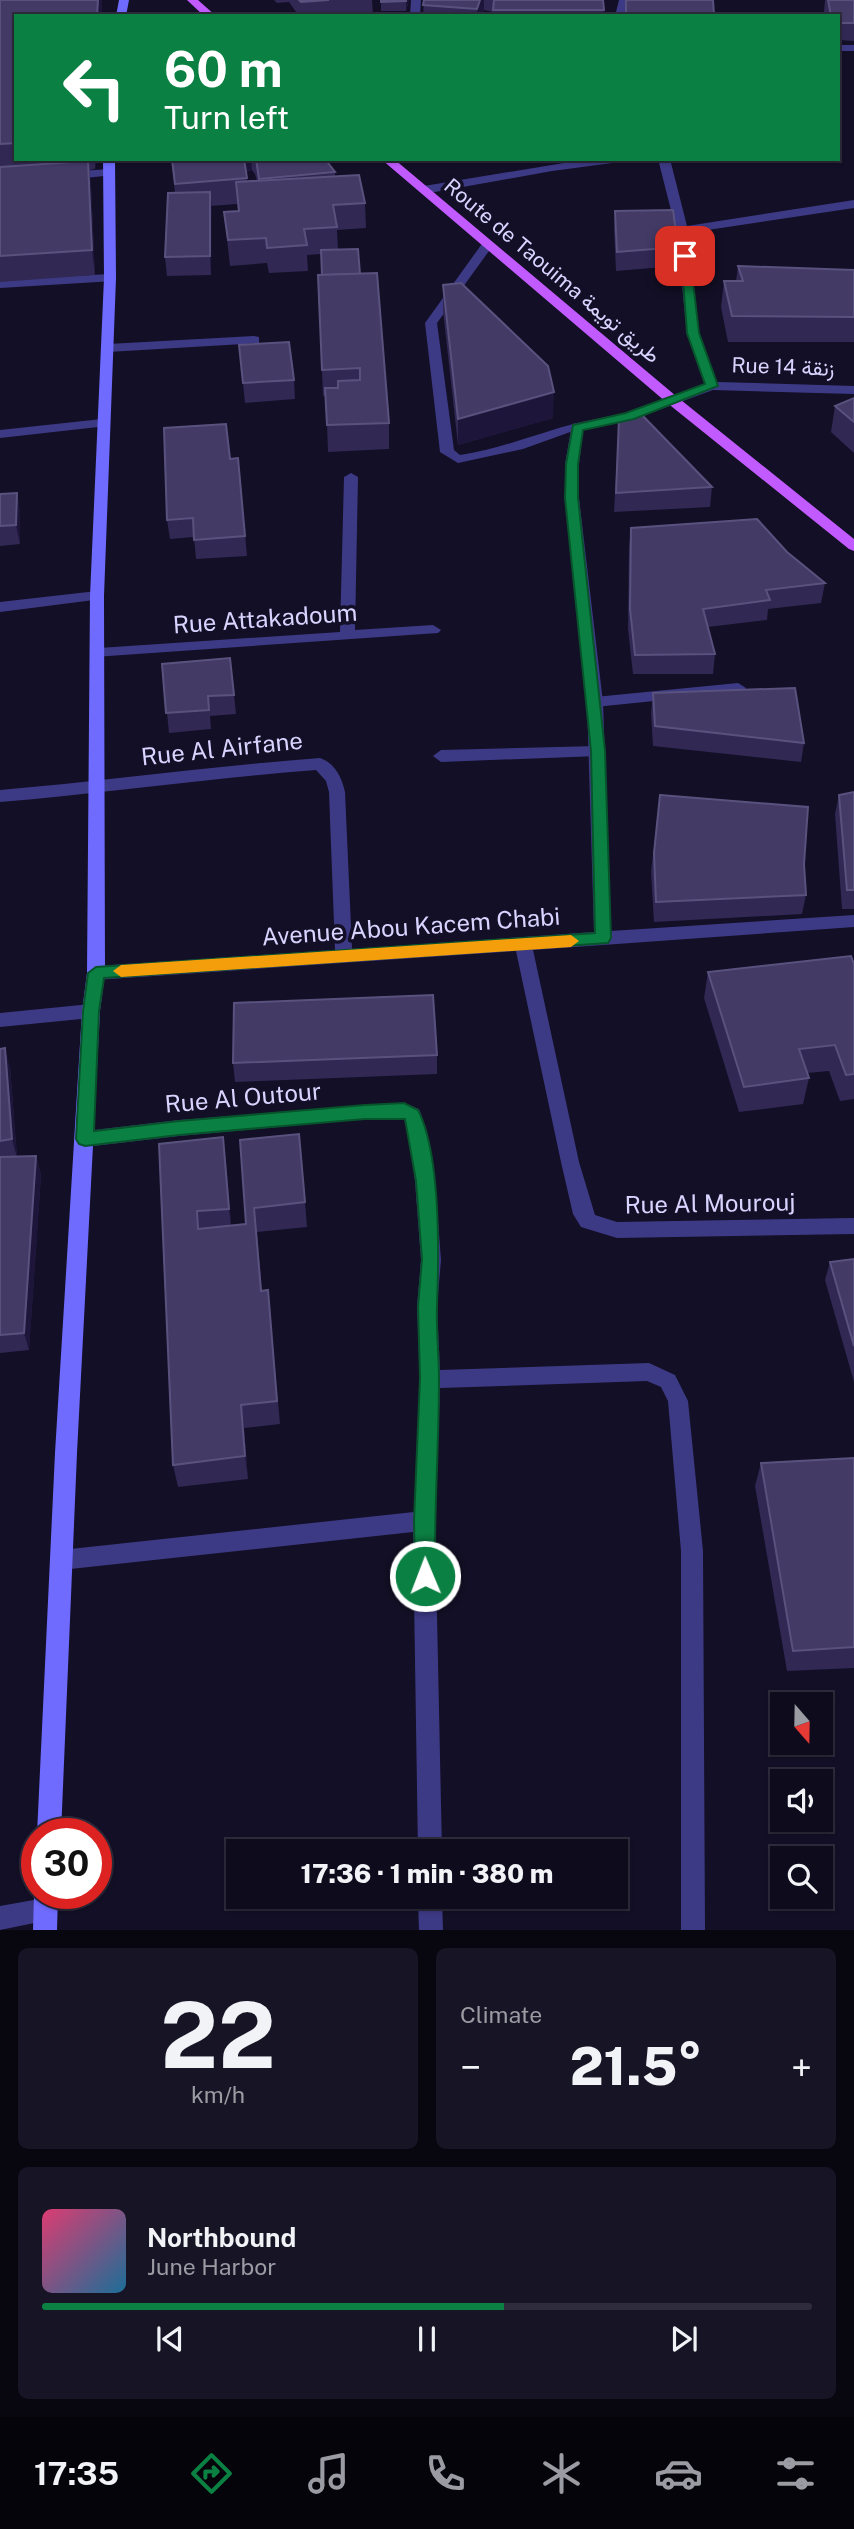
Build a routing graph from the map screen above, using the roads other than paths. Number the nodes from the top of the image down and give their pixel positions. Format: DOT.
graph roads {
  1 [pos="192,0"];
  2 [pos="209,14"];
  3 [pos="389,161"];
  4 [pos="603,161"];
  5 [pos="665,161"];
  6 [pos="109,166"];
  7 [pos="59,176"];
  8 [pos="424,190"];
  9 [pos="854,204"];
  10 [pos="682,230"];
  11 [pos="488,244"];
  12 [pos="110,278"];
  13 [pos="0,284"];
  14 [pos="254,340"];
  15 [pos="108,348"];
  16 [pos="712,386"];
  17 [pos="854,390"];
  18 [pos="671,399"];
  19 [pos="102,423"];
  20 [pos="577,428"];
  21 [pos="0,434"];
  22 [pos="351,477"];
  23 [pos="854,547"];
  24 [pos="97,596"];
  25 [pos="0,607"];
  26 [pos="433,631"];
  27 [pos="347,636"];
  28 [pos="99,653"];
  29 [pos="738,688"];
  30 [pos="595,702"];
  31 [pos="598,751"];
  32 [pos="441,756"];
  33 [pos="95,788"];
  34 [pos="0,796"];
  35 [pos="854,921"];
  36 [pos="603,938"];
  37 [pos="523,944"];
  38 [pos="344,956"];
  39 [pos="96,973"];
  40 [pos="91,1011"];
  41 [pos="0,1020"];
  42 [pos="85,1139"];
  43 [pos="854,1226"];
  44 [pos="430,1378"];
  45 [pos="424,1521"];
  46 [pos="61,1560"];
  47 [pos="50,1818"];
  48 [pos="430,1839"];
  49 [pos="430,1909"];
  50 [pos="45,1911"];
  51 [pos="0,1918"];
  52 [pos="431,1930"];
  53 [pos="693,1930"];
  1 -- 2 [label="main road"];
  3 -- 8 [label="main road, Route de Taouima طريق تويمة"];
  4 -- 8 [label="street"];
  5 -- 10 [label="street"];
  6 -- 7 [label="street"];
  6 -- 12 [label="street"];
  8 -- 11 [label="main road, Route de Taouima طريق تويمة"];
  9 -- 10 [label="street"];
  10 -- 16 [label="street"];
  11 -- 18 [label="main road, Route de Taouima طريق تويمة"];
  11 -- 20 [label="street, Rue 14 زنقة"];
  12 -- 13 [label="street"];
  12 -- 15 [label="street"];
  14 -- 15 [label="street"];
  15 -- 19 [label="street"];
  16 -- 17 [label="street, Rue 14 زنقة"];
  16 -- 18 [label="street, Rue 14 زنقة"];
  18 -- 20 [label="street, Rue 14 زنقة"];
  18 -- 23 [label="main road, Route de Taouima طريق تويمة"];
  19 -- 21 [label="street"];
  19 -- 24 [label="street"];
  20 -- 30 [label="street"];
  22 -- 27 [label="street"];
  24 -- 25 [label="street"];
  24 -- 28 [label="street"];
  26 -- 27 [label="street, Rue Attakadoum"];
  27 -- 28 [label="street, Rue Attakadoum"];
  28 -- 33 [label="street"];
  29 -- 30 [label="street"];
  30 -- 31 [label="street"];
  31 -- 32 [label="street"];
  31 -- 36 [label="street"];
  33 -- 34 [label="street"];
  33 -- 38 [label="street, Rue Al Airfane"];
  33 -- 39 [label="street"];
  35 -- 36 [label="street, Avenue Abou Kacem Chabi"];
  36 -- 37 [label="street, Avenue Abou Kacem Chabi"];
  37 -- 38 [label="street, Avenue Abou Kacem Chabi"];
  37 -- 43 [label="street, Rue Al Mourouj"];
  38 -- 39 [label="street, Avenue Abou Kacem Chabi"];
  39 -- 40 [label="street"];
  40 -- 41 [label="street"];
  40 -- 42 [label="street"];
  42 -- 44 [label="street, Rue Al Outour"];
  42 -- 46 [label="street"];
  44 -- 45 [label="street"];
  44 -- 53 [label="street"];
  45 -- 46 [label="street"];
  45 -- 48 [label="street"];
  46 -- 47 [label="street"];
  49 -- 52 [label="street"];
  50 -- 51 [label="street"];
}
